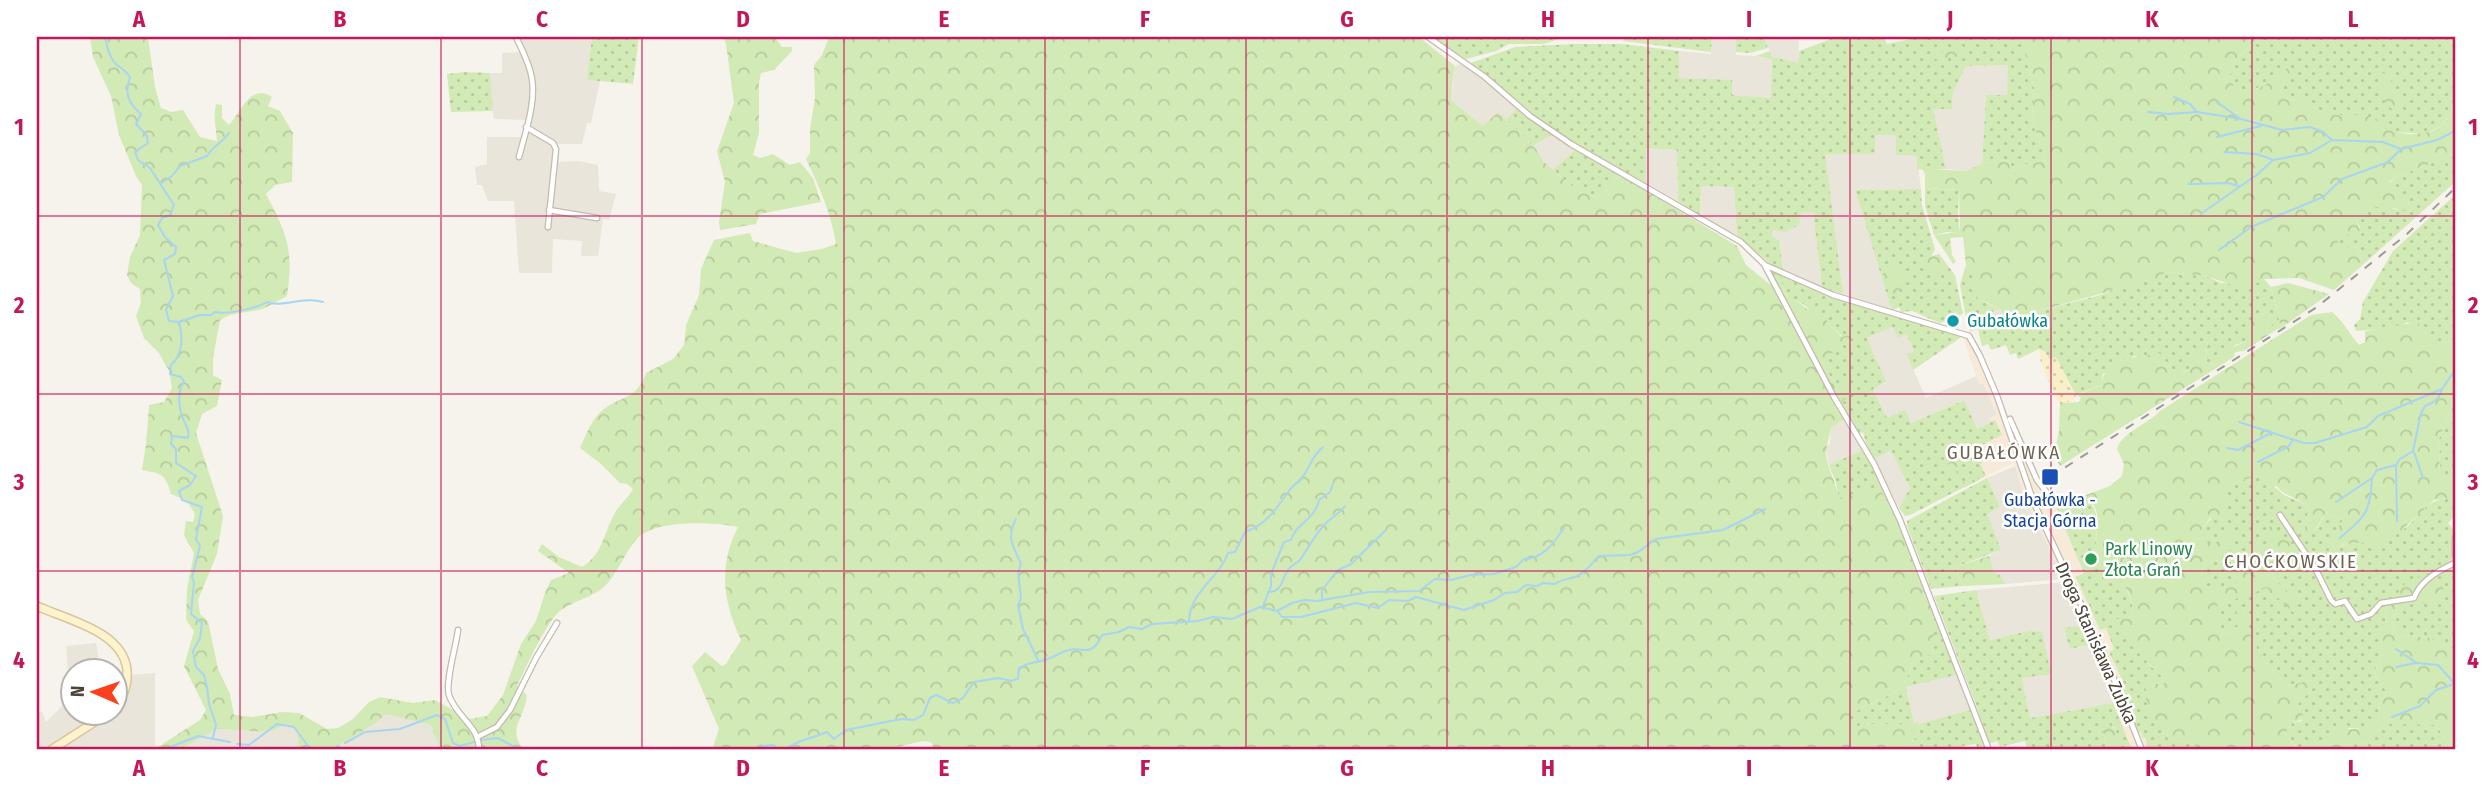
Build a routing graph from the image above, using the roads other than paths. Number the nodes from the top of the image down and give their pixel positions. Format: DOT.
graph roads {
  1 [pos="516,37"];
  2 [pos="1428,37"];
  3 [pos="526,127"];
  4 [pos="519,157"];
  5 [pos="549,211"];
  6 [pos="597,218"];
  7 [pos="548,227"];
  8 [pos="1765,265"];
  9 [pos="2010,419"];
  10 [pos="2048,494"];
  11 [pos="2280,515"];
  12 [pos="2455,539"];
  13 [pos="2455,555"];
  14 [pos="2455,563"];
  15 [pos="37,606"];
  16 [pos="557,623"];
  17 [pos="458,630"];
  18 [pos="124,658"];
  19 [pos="84,728"];
  20 [pos="477,737"];
  21 [pos="51,750"];
  22 [pos="479,750"];
  23 [pos="1989,750"];
  24 [pos="2142,750"];
  1 -- 3 [label="street"];
  2 -- 8 [label="street"];
  3 -- 4 [label="street"];
  3 -- 5 [label="street"];
  5 -- 6 [label="street"];
  5 -- 7 [label="street"];
  8 -- 23 [label="street"];
  8 -- 24 [label="street, Droga Stanisława Zubka"];
  9 -- 10 [label="street"];
  11 -- 14 [label="street"];
  12 -- 13 [label="street"];
  15 -- 18 [label="street"];
  16 -- 20 [label="street"];
  17 -- 20 [label="street"];
  19 -- 21 [label="street"];
  20 -- 22 [label="street"];
}
